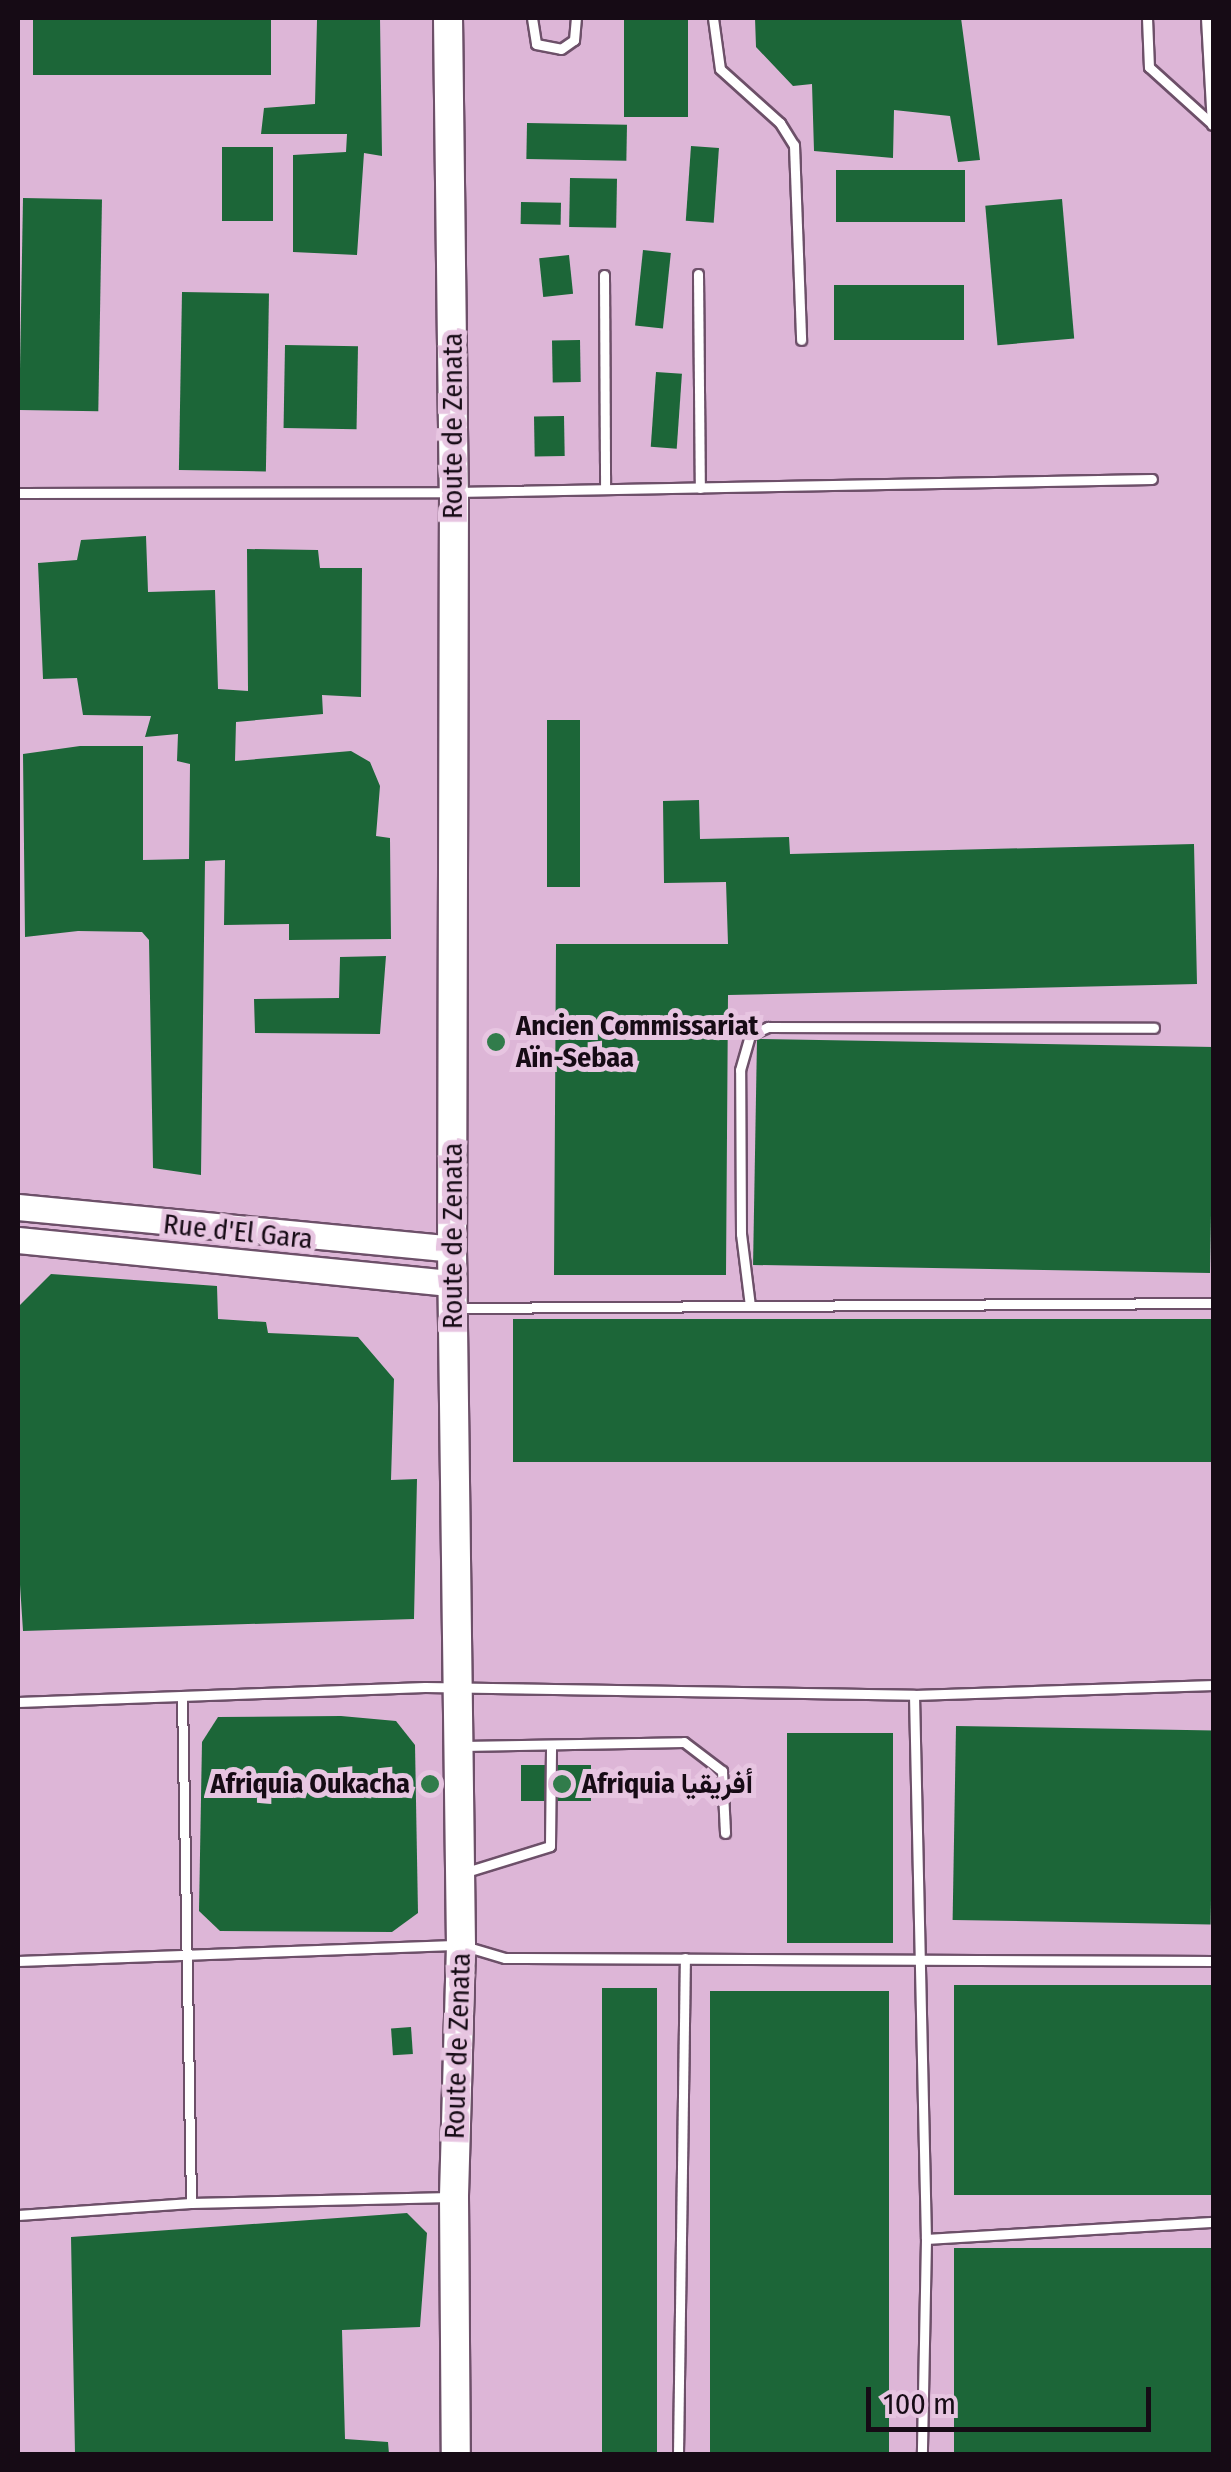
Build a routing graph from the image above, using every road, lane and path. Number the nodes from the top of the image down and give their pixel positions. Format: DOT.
graph roads {
  1 [pos="448,18"];
  2 [pos="532,18"];
  3 [pos="576,18"];
  4 [pos="713,18"];
  5 [pos="1147,18"];
  6 [pos="1206,18"];
  7 [pos="1212,125"];
  8 [pos="698,274"];
  9 [pos="604,275"];
  10 [pos="801,340"];
  11 [pos="1152,479"];
  12 [pos="700,488"];
  13 [pos="605,489"];
  14 [pos="454,492"];
  15 [pos="18,494"];
  16 [pos="1154,1028"];
  17 [pos="18,1207"];
  18 [pos="18,1240"];
  19 [pos="452,1249"];
  20 [pos="453,1296"];
  21 [pos="1210,1302"];
  22 [pos="750,1306"];
  23 [pos="1214,1685"];
  24 [pos="460,1688"];
  25 [pos="914,1695"];
  26 [pos="182,1696"];
  27 [pos="18,1702"];
  28 [pos="550,1745"];
  29 [pos="460,1746"];
  30 [pos="726,1833"];
  31 [pos="460,1874"];
  32 [pos="461,1945"];
  33 [pos="186,1954"];
  34 [pos="685,1958"];
  35 [pos="918,1959"];
  36 [pos="18,1961"];
  37 [pos="1214,1961"];
  38 [pos="454,2197"];
  39 [pos="191,2203"];
  40 [pos="18,2215"];
  41 [pos="1214,2222"];
  42 [pos="926,2239"];
  43 [pos="456,2454"];
  44 [pos="678,2454"];
  45 [pos="922,2454"];
  1 -- 14 [label="main road, Route de Zenata"];
  2 -- 3 [label="lane"];
  4 -- 10 [label="lane"];
  5 -- 7 [label="lane"];
  6 -- 7 [label="lane"];
  8 -- 12 [label="lane"];
  9 -- 13 [label="lane"];
  11 -- 12 [label="lane"];
  12 -- 13 [label="lane"];
  13 -- 14 [label="lane"];
  14 -- 15 [label="lane"];
  14 -- 19 [label="main road, Route de Zenata"];
  16 -- 22 [label="lane"];
  17 -- 19 [label="street, Rue d'El Gara"];
  18 -- 20 [label="street, Rue d'El Gara"];
  19 -- 20 [label="main road, Route de Zenata"];
  20 -- 22 [label="lane"];
  20 -- 24 [label="main road, Route de Zenata"];
  21 -- 22 [label="lane"];
  23 -- 25 [label="lane"];
  24 -- 25 [label="lane"];
  24 -- 26 [label="lane"];
  24 -- 29 [label="main road, Route de Zenata"];
  25 -- 35 [label="lane"];
  26 -- 27 [label="lane"];
  26 -- 33 [label="lane"];
  28 -- 29 [label="lane"];
  28 -- 30 [label="lane"];
  28 -- 31 [label="lane"];
  29 -- 31 [label="main road, Route de Zenata"];
  31 -- 32 [label="main road, Route de Zenata"];
  32 -- 33 [label="lane"];
  32 -- 34 [label="lane"];
  32 -- 38 [label="main road, Route de Zenata"];
  33 -- 36 [label="lane"];
  33 -- 39 [label="lane"];
  34 -- 35 [label="lane"];
  34 -- 44 [label="lane"];
  35 -- 37 [label="lane"];
  35 -- 42 [label="lane"];
  38 -- 39 [label="lane"];
  38 -- 43 [label="main road, Route de Zenata"];
  39 -- 40 [label="lane"];
  41 -- 42 [label="lane"];
  42 -- 45 [label="lane"];
}
